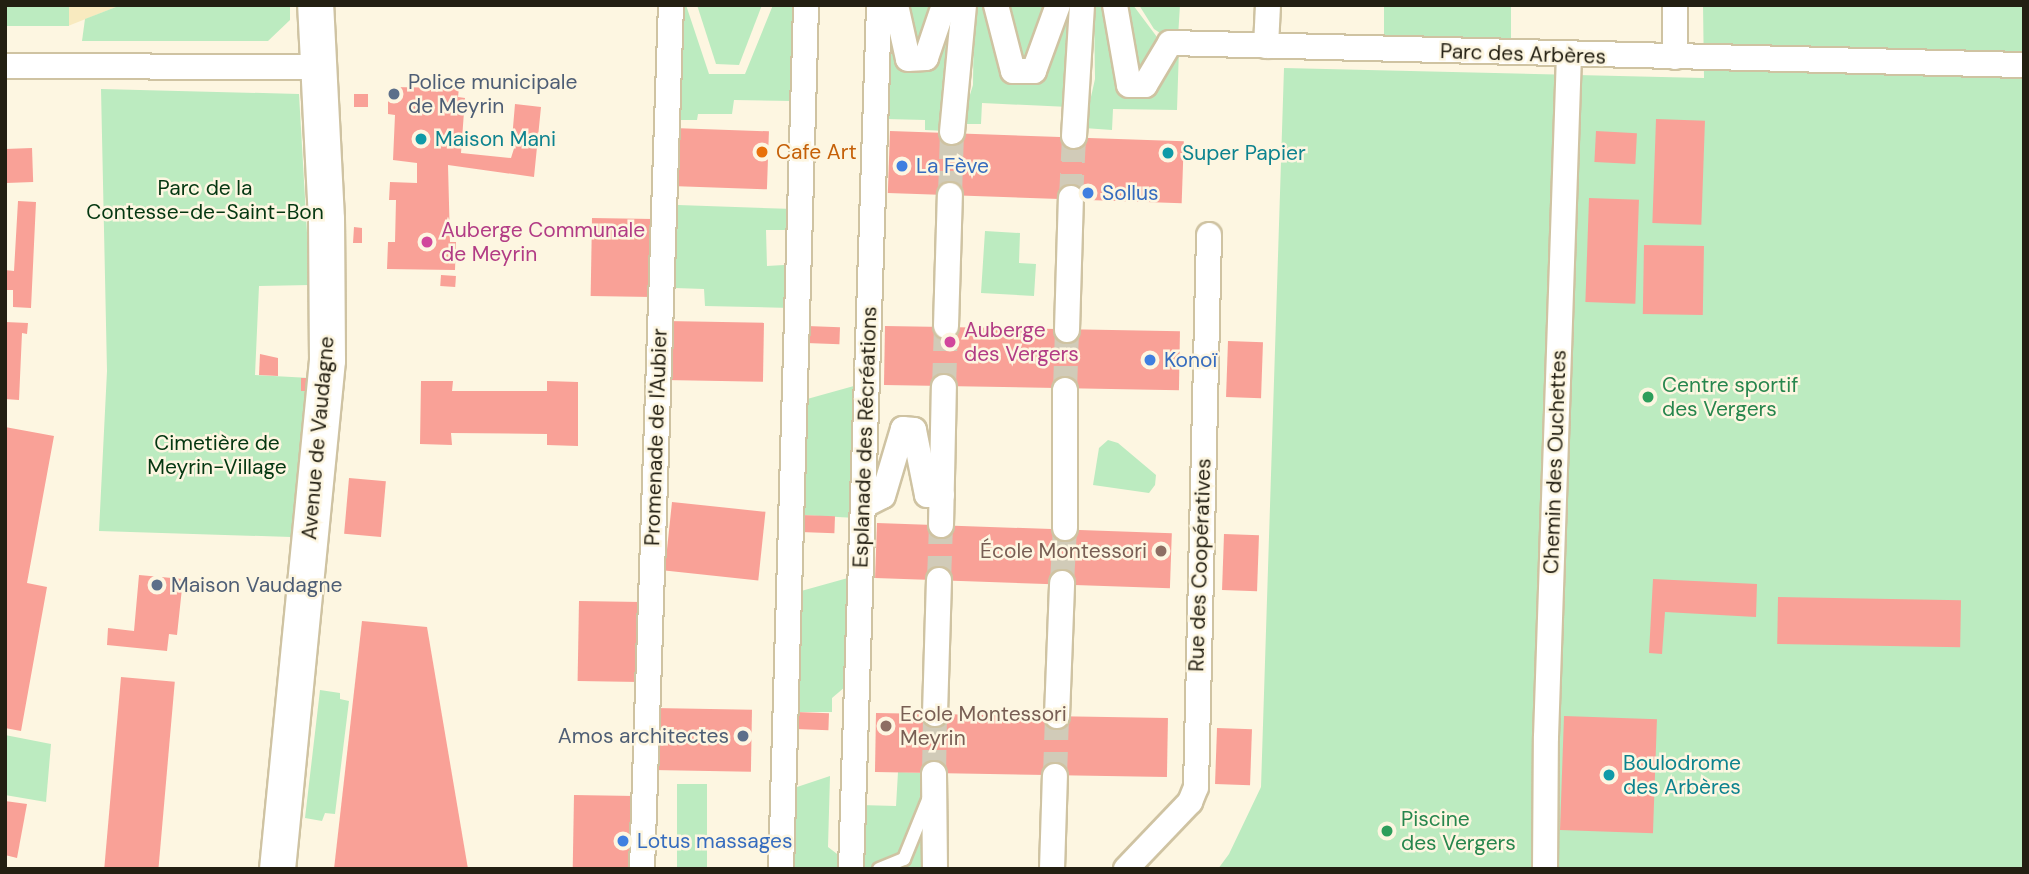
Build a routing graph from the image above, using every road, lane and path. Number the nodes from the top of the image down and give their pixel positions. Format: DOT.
graph roads {
  1 [pos="315,5"];
  2 [pos="671,5"];
  3 [pos="806,5"];
  4 [pos="879,5"];
  5 [pos="896,5"];
  6 [pos="944,5"];
  7 [pos="964,5"];
  8 [pos="996,5"];
  9 [pos="1058,5"];
  10 [pos="1082,5"];
  11 [pos="1115,5"];
  12 [pos="1268,5"];
  13 [pos="1675,5"];
  14 [pos="1266,46"];
  15 [pos="1569,55"];
  16 [pos="1675,57"];
  17 [pos="2024,65"];
  18 [pos="5,66"];
  19 [pos="317,67"];
  20 [pos="952,132"];
  21 [pos="1074,136"];
  22 [pos="950,195"];
  23 [pos="1071,198"];
  24 [pos="1209,235"];
  25 [pos="946,326"];
  26 [pos="1067,330"];
  27 [pos="944,387"];
  28 [pos="1065,390"];
  29 [pos="942,495"];
  30 [pos="863,506"];
  31 [pos="941,524"];
  32 [pos="1065,528"];
  33 [pos="939,580"];
  34 [pos="1062,583"];
  35 [pos="935,714"];
  36 [pos="1057,716"];
  37 [pos="1055,776"];
  38 [pos="934,781"];
  39 [pos="277,869"];
  40 [pos="642,869"];
  41 [pos="781,869"];
  42 [pos="851,869"];
  43 [pos="879,869"];
  44 [pos="935,869"];
  45 [pos="1052,869"];
  46 [pos="1126,869"];
  47 [pos="1545,869"];
  1 -- 19 [label="street, Avenue de Vaudagne"];
  2 -- 40 [label="street, Promenade de l'Aubier"];
  3 -- 41 [label="street"];
  4 -- 30 [label="street, Esplanade des Récréations"];
  5 -- 6 [label="street"];
  7 -- 20 [label="street"];
  8 -- 9 [label="street"];
  10 -- 21 [label="street"];
  11 -- 14 [label="street, Parc des Arbères"];
  12 -- 14 [label="street"];
  13 -- 16 [label="street"];
  14 -- 15 [label="street, Parc des Arbères"];
  15 -- 16 [label="street, Parc des Arbères"];
  15 -- 47 [label="street, Chemin des Ouchettes"];
  16 -- 17 [label="street, Parc des Arbères"];
  18 -- 19 [label="street"];
  19 -- 39 [label="street, Avenue de Vaudagne"];
  22 -- 25 [label="street"];
  23 -- 26 [label="street"];
  24 -- 46 [label="street, Rue des Coopératives"];
  27 -- 29 [label="street"];
  28 -- 32 [label="street"];
  29 -- 30 [label="street"];
  29 -- 31 [label="street"];
  30 -- 42 [label="street, Esplanade des Récréations"];
  33 -- 35 [label="street"];
  34 -- 36 [label="street"];
  37 -- 45 [label="street"];
  38 -- 43 [label="lane"];
  38 -- 44 [label="street"];
}
